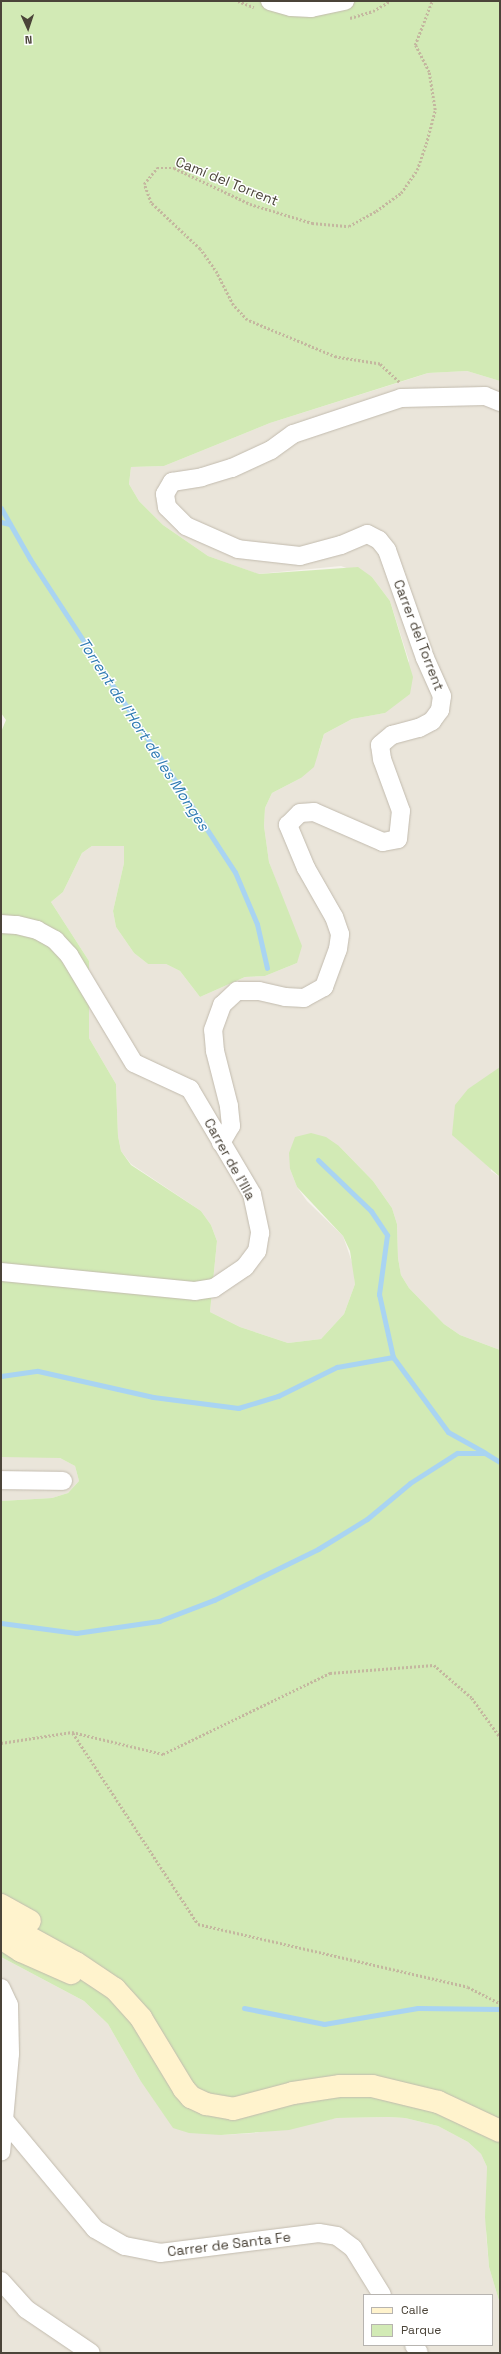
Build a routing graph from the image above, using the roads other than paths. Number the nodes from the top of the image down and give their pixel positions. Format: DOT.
graph roads {
  1 [pos="270,1"];
  2 [pos="345,1"];
  3 [pos="500,402"];
  4 [pos="1,924"];
  5 [pos="221,1143"];
  6 [pos="1,1272"];
  7 [pos="1,1480"];
  8 [pos="63,1481"];
  9 [pos="1,1905"];
  10 [pos="1,1922"];
  11 [pos="1,1938"];
  12 [pos="96,1976"];
  13 [pos="1,1988"];
  14 [pos="5,2014"];
  15 [pos="3,2119"];
  16 [pos="500,2131"];
  17 [pos="1,2152"];
  18 [pos="1,2281"];
  19 [pos="381,2294"];
  20 [pos="91,2353"];
  1 -- 2 [label="street"];
  3 -- 5 [label="street, Carrer del Torrent"];
  4 -- 5 [label="street, Carrer de l'Illa"];
  5 -- 6 [label="street, Carrer de l'Illa"];
  7 -- 8 [label="street"];
  9 -- 12 [label="street"];
  10 -- 12 [label="street"];
  11 -- 12 [label="street"];
  12 -- 16 [label="street"];
  13 -- 14 [label="street"];
  14 -- 15 [label="street"];
  15 -- 17 [label="street"];
  15 -- 19 [label="street, Carrer de Santa Fe"];
  18 -- 20 [label="street"];
}
